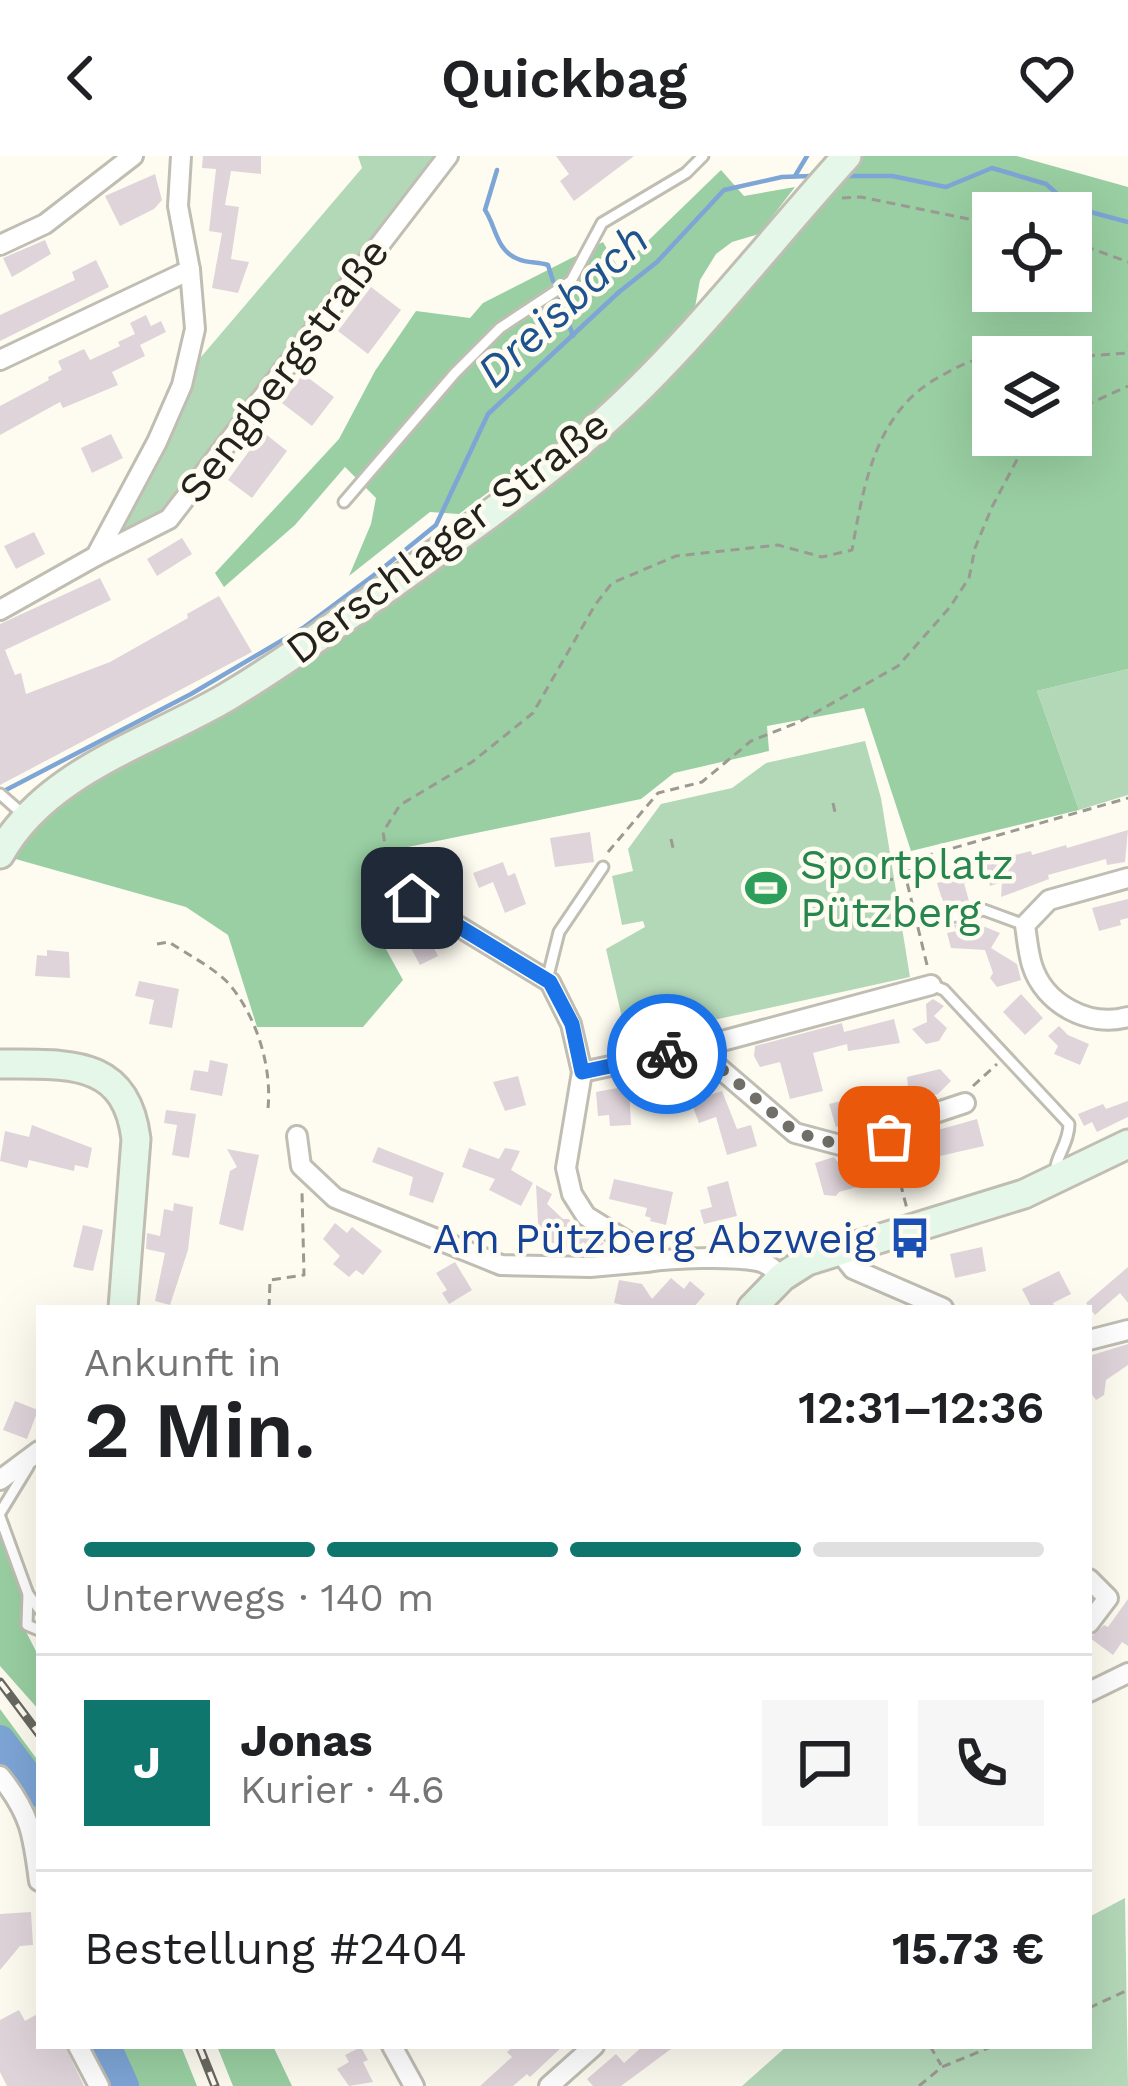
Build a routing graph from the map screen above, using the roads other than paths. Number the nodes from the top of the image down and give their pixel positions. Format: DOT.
graph roads {
  1 [pos="133,156"];
  2 [pos="181,156"];
  3 [pos="448,156"];
  4 [pos="703,156"];
  5 [pos="830,175"];
  6 [pos="0,245"];
  7 [pos="190,270"];
  8 [pos="0,360"];
  9 [pos="344,502"];
  10 [pos="96,556"];
  11 [pos="0,610"];
  12 [pos="10,804"];
  13 [pos="0,854"];
  14 [pos="603,867"];
  15 [pos="1128,878"];
  16 [pos="412,898"];
  17 [pos="932,921"];
  18 [pos="1025,925"];
  19 [pos="547,980"];
  20 [pos="931,985"];
  21 [pos="1128,1017"];
  22 [pos="697,1048"];
  23 [pos="0,1064"];
  24 [pos="582,1072"];
  25 [pos="965,1103"];
  26 [pos="297,1136"];
  27 [pos="1128,1144"];
  28 [pos="1058,1180"];
  29 [pos="838,1250"];
  30 [pos="646,1262"];
  31 [pos="782,1277"];
  32 [pos="123,1305"];
  33 [pos="755,1305"];
  34 [pos="936,1305"];
  35 [pos="1128,1330"];
  36 [pos="1092,1339"];
  37 [pos="36,1454"];
  38 [pos="0,1480"];
  39 [pos="0,1515"];
  40 [pos="1092,1582"];
  41 [pos="28,1594"];
  42 [pos="36,1605"];
  43 [pos="1092,1619"];
  44 [pos="36,1629"];
  45 [pos="1128,1673"];
  46 [pos="1092,1691"];
  47 [pos="0,1775"];
  48 [pos="36,1859"];
  49 [pos="80,2049"];
  50 [pos="394,2049"];
  51 [pos="591,2049"];
  52 [pos="99,2086"];
  53 [pos="414,2086"];
  54 [pos="550,2086"];
  1 -- 6 [label="street"];
  2 -- 7 [label="street"];
  3 -- 10 [label="street, Sengbergstraße"];
  4 -- 9 [label="lane"];
  5 -- 12 [label="main road, Derschlager Straße"];
  7 -- 8 [label="street"];
  7 -- 10 [label="street"];
  10 -- 11 [label="street, Sengbergstraße"];
  12 -- 13 [label="main road, Derschlager Straße"];
  14 -- 19 [label="lane"];
  15 -- 18 [label="street"];
  16 -- 19 [label="street"];
  17 -- 18 [label="lane"];
  18 -- 21 [label="street"];
  19 -- 24 [label="street"];
  20 -- 22 [label="street"];
  20 -- 28 [label="lane"];
  22 -- 24 [label="street"];
  22 -- 25 [label="street"];
  23 -- 32 [label="main road"];
  24 -- 30 [label="street"];
  26 -- 30 [label="street"];
  27 -- 28 [label="main road"];
  28 -- 29 [label="main road"];
  29 -- 31 [label="main road"];
  29 -- 34 [label="street"];
  30 -- 31 [label="street"];
  31 -- 33 [label="main road"];
  35 -- 36 [label="street"];
  37 -- 38 [label="street"];
  37 -- 39 [label="lane"];
  39 -- 41 [label="lane"];
  40 -- 43 [label="street"];
  41 -- 42 [label="lane"];
  41 -- 44 [label="lane"];
  45 -- 46 [label="street"];
  47 -- 48 [label="street"];
  49 -- 52 [label="street"];
  50 -- 53 [label="street"];
  51 -- 54 [label="street"];
}
